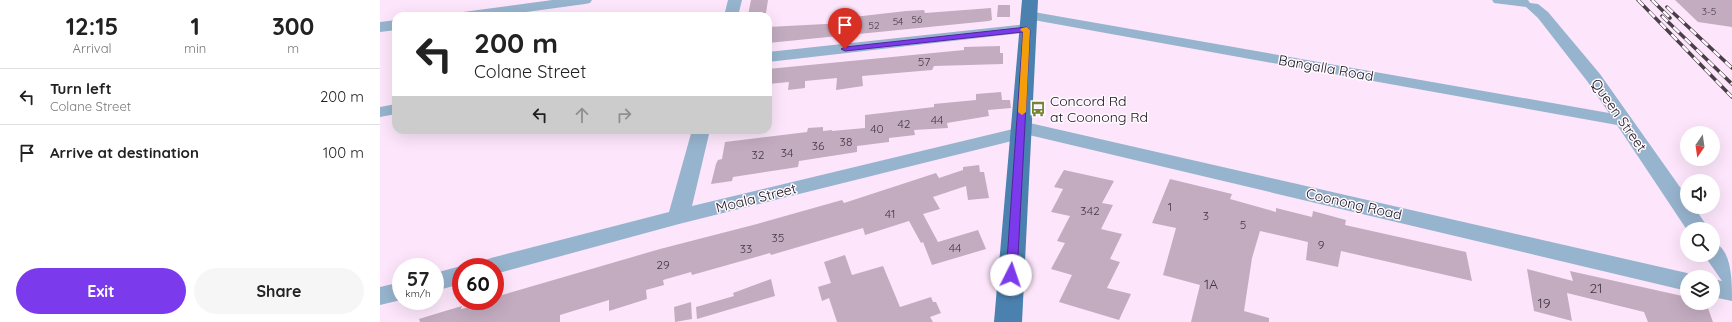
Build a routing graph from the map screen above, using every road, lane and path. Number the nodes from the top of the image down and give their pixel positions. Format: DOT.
graph roads {
  1 [pos="585,0"];
  2 [pos="735,0"];
  3 [pos="1499,0"];
  4 [pos="1527,3"];
  5 [pos="494,12"];
  6 [pos="732,12"];
  7 [pos="1028,15"];
  8 [pos="392,26"];
  9 [pos="380,27"];
  10 [pos="772,56"];
  11 [pos="392,110"];
  12 [pos="380,112"];
  13 [pos="1624,121"];
  14 [pos="1021,130"];
  15 [pos="700,134"];
  16 [pos="679,218"];
  17 [pos="1693,222"];
  18 [pos="1720,260"];
  19 [pos="504,264"];
  20 [pos="1732,277"];
  21 [pos="1680,280"];
  22 [pos="1720,289"];
  23 [pos="1732,292"];
  24 [pos="392,293"];
  25 [pos="380,296"];
  26 [pos="1008,322"];
  1 -- 5 [label="street"];
  2 -- 6 [label="street"];
  3 -- 4 [label="street"];
  4 -- 13 [label="street, Queen Street"];
  7 -- 10 [label="street, Bangalla Road"];
  7 -- 13 [label="street, Bangalla Road"];
  7 -- 14 [label="main road"];
  8 -- 9 [label="street"];
  11 -- 12 [label="street"];
  13 -- 17 [label="street, Queen Street"];
  14 -- 16 [label="street, Moala Street"];
  14 -- 21 [label="street, Coonong Road"];
  14 -- 26 [label="main road"];
  15 -- 16 [label="street"];
  16 -- 19 [label="street, Moala Street"];
  18 -- 20 [label="street"];
  22 -- 23 [label="street"];
  24 -- 25 [label="street"];
}
